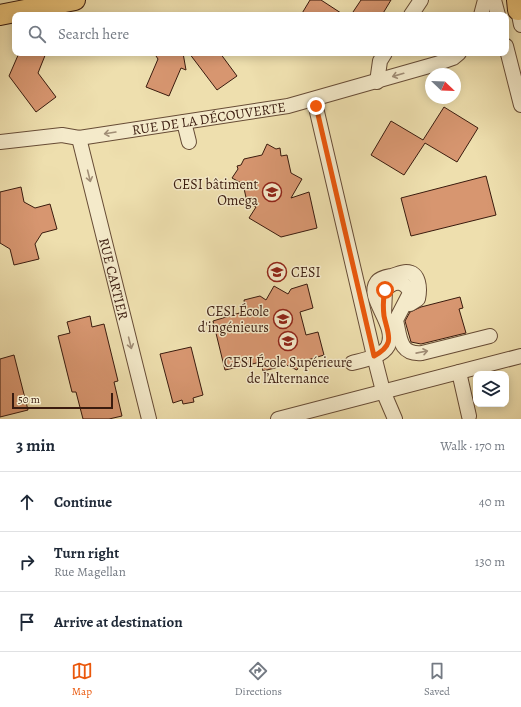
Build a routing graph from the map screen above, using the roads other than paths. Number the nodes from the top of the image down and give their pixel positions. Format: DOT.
graph roads {
  1 [pos="75,0"];
  2 [pos="421,0"];
  3 [pos="486,0"];
  4 [pos="494,0"];
  5 [pos="15,12"];
  6 [pos="413,12"];
  7 [pos="482,12"];
  8 [pos="497,12"];
  9 [pos="12,13"];
  10 [pos="0,15"];
  11 [pos="383,56"];
  12 [pos="456,56"];
  13 [pos="509,56"];
  14 [pos="377,82"];
  15 [pos="314,99"];
  16 [pos="521,105"];
  17 [pos="184,122"];
  18 [pos="79,138"];
  19 [pos="0,142"];
  20 [pos="189,142"];
  21 [pos="490,336"];
  22 [pos="374,356"];
  23 [pos="521,356"];
  24 [pos="352,363"];
  25 [pos="458,372"];
  26 [pos="383,391"];
  27 [pos="469,416"];
  28 [pos="149,419"];
  29 [pos="278,419"];
  30 [pos="395,419"];
  1 -- 5 [label="highway"];
  2 -- 6 [label="street"];
  3 -- 7 [label="street"];
  4 -- 8 [label="street"];
  9 -- 10 [label="highway"];
  11 -- 14 [label="street"];
  12 -- 14 [label="street, RUE DE LA DÉCOUVERTE, one-way"];
  13 -- 16 [label="street"];
  14 -- 15 [label="street, RUE DE LA DÉCOUVERTE"];
  15 -- 17 [label="street, RUE DE LA DÉCOUVERTE"];
  15 -- 22 [label="street"];
  17 -- 18 [label="street, RUE DE LA DÉCOUVERTE, one-way"];
  17 -- 20 [label="street"];
  18 -- 19 [label="street, RUE DE LA DÉCOUVERTE"];
  18 -- 28 [label="street, RUE CARTIER, one-way"];
  22 -- 21 [label="street, one-way"];
  22 -- 24 [label="street"];
  22 -- 26 [label="street"];
  23 -- 25 [label="street"];
  25 -- 26 [label="street"];
  25 -- 27 [label="street"];
  26 -- 29 [label="street"];
  26 -- 30 [label="street"];
}
